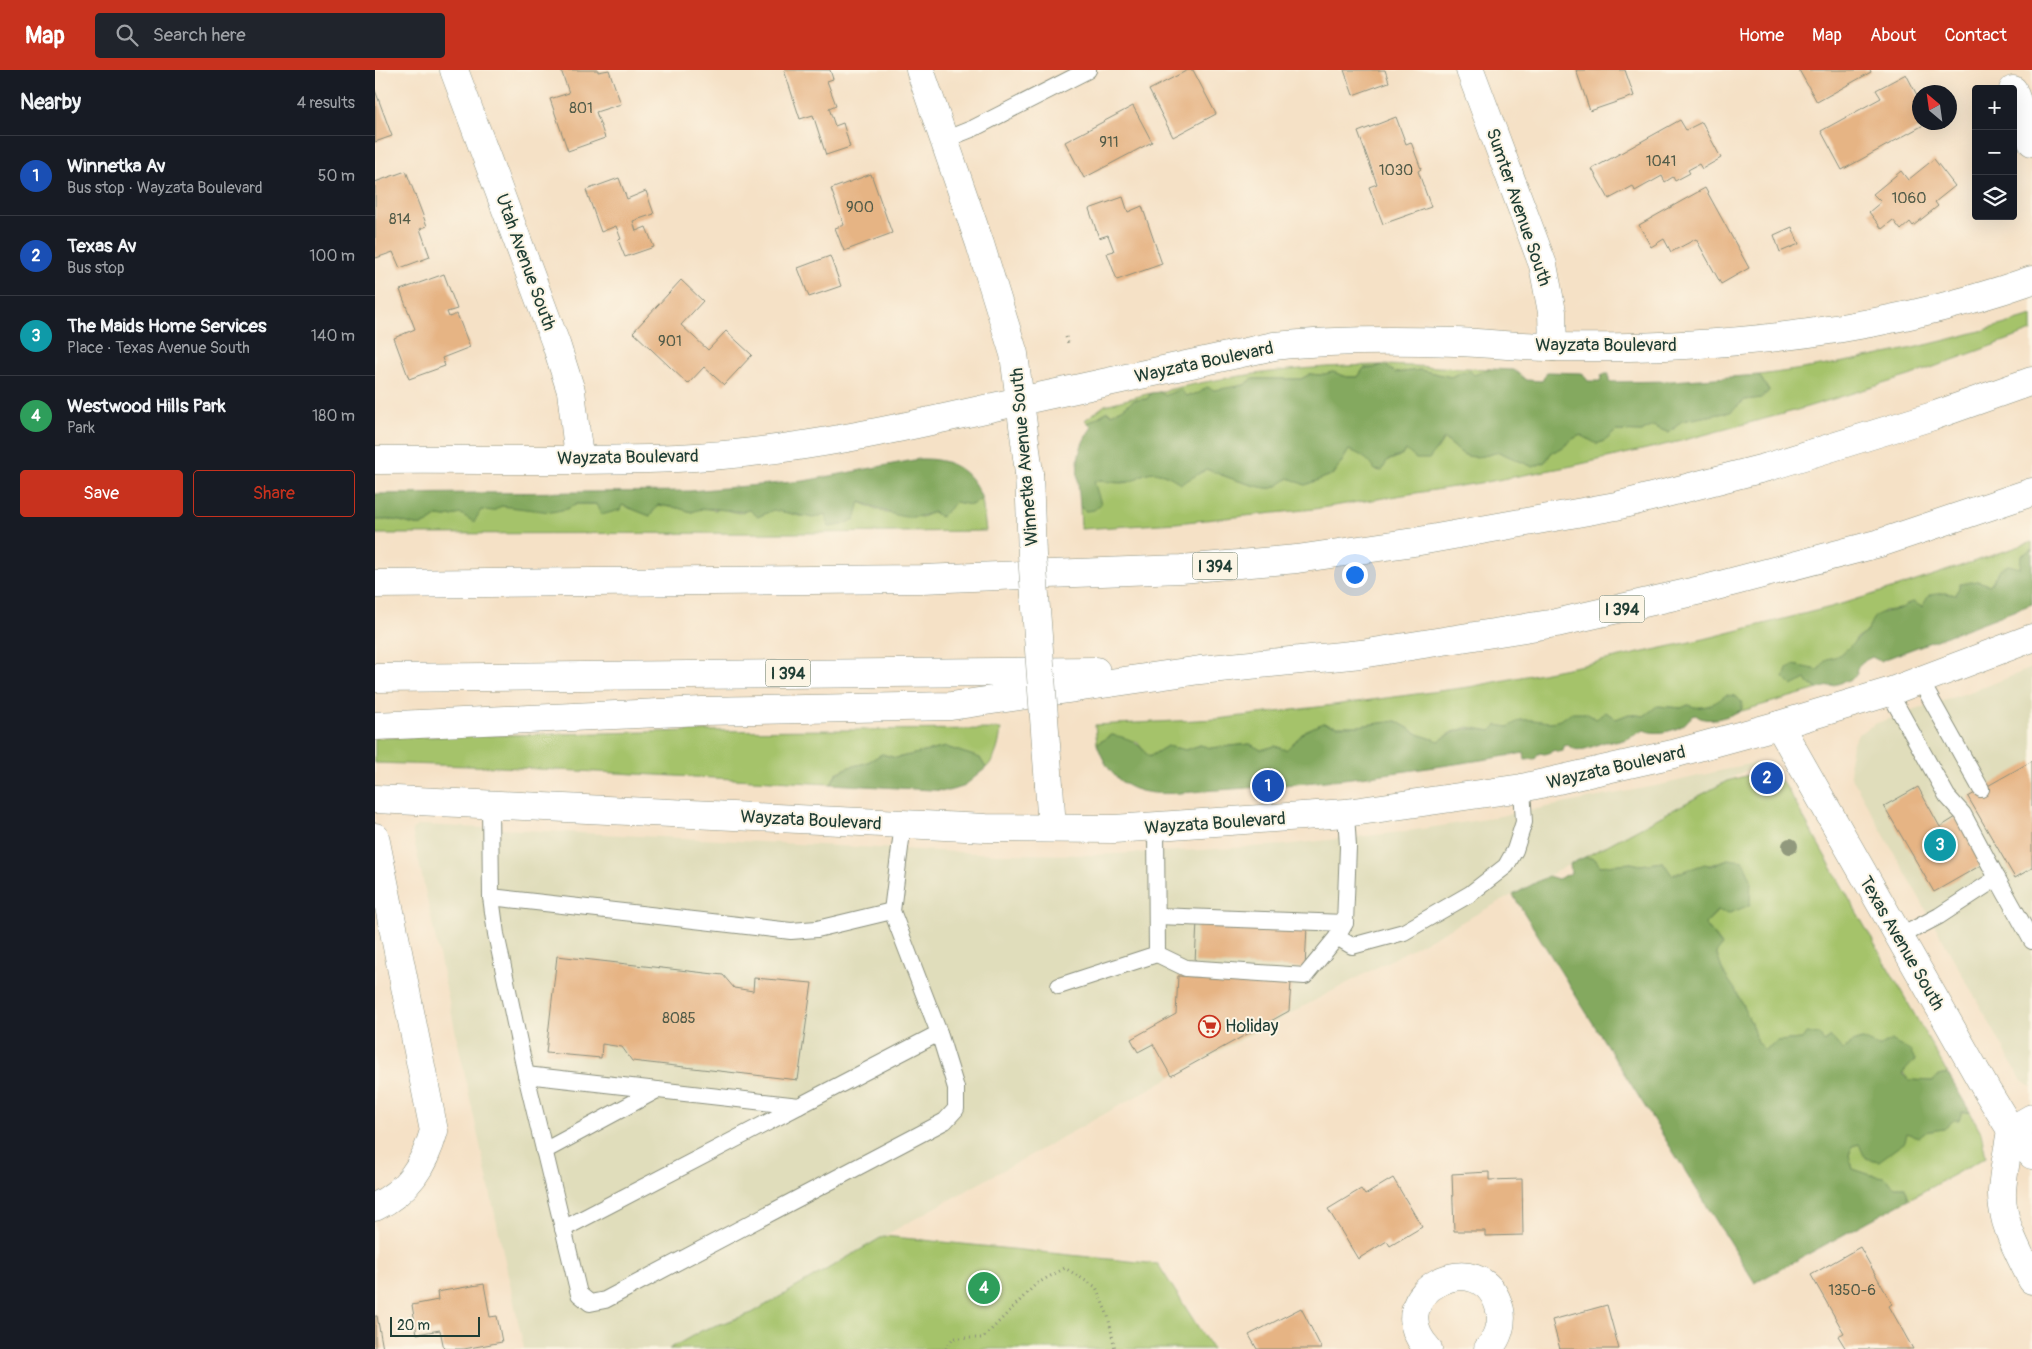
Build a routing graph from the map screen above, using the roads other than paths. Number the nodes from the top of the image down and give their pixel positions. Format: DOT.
graph roads {
  1 [pos="454,70"];
  2 [pos="920,70"];
  3 [pos="1088,70"];
  4 [pos="1470,70"];
  5 [pos="2006,70"];
  6 [pos="2011,85"];
  7 [pos="2017,101"];
  8 [pos="944,140"];
  9 [pos="2032,142"];
  10 [pos="2032,280"];
  11 [pos="1553,347"];
  12 [pos="2032,381"];
  13 [pos="1020,401"];
  14 [pos="579,458"];
  15 [pos="375,460"];
  16 [pos="2032,492"];
  17 [pos="375,584"];
  18 [pos="2032,638"];
  19 [pos="1200,670"];
  20 [pos="375,678"];
  21 [pos="1920,680"];
  22 [pos="1889,692"];
  23 [pos="375,726"];
  24 [pos="1779,726"];
  25 [pos="1522,788"];
  26 [pos="1981,789"];
  27 [pos="375,799"];
  28 [pos="490,803"];
  29 [pos="1345,814"];
  30 [pos="903,824"];
  31 [pos="1156,827"];
  32 [pos="1052,828"];
  33 [pos="375,837"];
  34 [pos="1997,878"];
  35 [pos="491,897"];
  36 [pos="892,911"];
  37 [pos="1157,916"];
  38 [pos="1341,930"];
  39 [pos="1899,937"];
  40 [pos="2032,941"];
  41 [pos="1157,954"];
  42 [pos="1059,986"];
  43 [pos="939,1033"];
  44 [pos="526,1075"];
  45 [pos="657,1090"];
  46 [pos="799,1106"];
  47 [pos="2022,1124"];
  48 [pos="544,1151"];
  49 [pos="2032,1155"];
  50 [pos="375,1207"];
  51 [pos="563,1229"];
  52 [pos="2032,1280"];
  53 [pos="1428,1349"];
  54 [pos="1488,1349"];
  1 -- 14 [label="main road, Utah Avenue South"];
  2 -- 8 [label="main road, Winnetka Avenue South"];
  3 -- 8 [label="lane"];
  4 -- 11 [label="main road, Sumter Avenue South"];
  5 -- 6 [label="main road"];
  7 -- 9 [label="main road"];
  8 -- 13 [label="main road, Winnetka Avenue South"];
  10 -- 11 [label="main road, Wayzata Boulevard"];
  11 -- 13 [label="main road, Wayzata Boulevard"];
  12 -- 17 [label="main road, I 394"];
  13 -- 14 [label="main road, Wayzata Boulevard"];
  13 -- 32 [label="main road, Winnetka Avenue South, bridge"];
  14 -- 15 [label="main road, Wayzata Boulevard"];
  16 -- 19 [label="main road, I 394"];
  18 -- 21 [label="main road, Wayzata Boulevard"];
  19 -- 20 [label="main road, I 394"];
  19 -- 23 [label="main road"];
  21 -- 22 [label="main road, Wayzata Boulevard"];
  21 -- 26 [label="lane"];
  22 -- 24 [label="main road, Wayzata Boulevard"];
  22 -- 34 [label="lane"];
  24 -- 25 [label="main road, Wayzata Boulevard"];
  24 -- 39 [label="main road, Texas Avenue South"];
  25 -- 29 [label="main road, Wayzata Boulevard"];
  25 -- 38 [label="lane"];
  27 -- 28 [label="main road, Wayzata Boulevard"];
  28 -- 30 [label="main road, Wayzata Boulevard"];
  28 -- 35 [label="lane"];
  29 -- 31 [label="main road, Wayzata Boulevard"];
  29 -- 38 [label="lane"];
  30 -- 32 [label="main road, Wayzata Boulevard"];
  30 -- 36 [label="lane"];
  31 -- 32 [label="main road, Wayzata Boulevard"];
  31 -- 37 [label="lane"];
  33 -- 50 [label="main road"];
  34 -- 39 [label="lane"];
  34 -- 40 [label="lane"];
  35 -- 36 [label="lane"];
  35 -- 44 [label="lane"];
  36 -- 43 [label="lane"];
  37 -- 38 [label="lane"];
  37 -- 41 [label="lane"];
  38 -- 41 [label="lane"];
  39 -- 47 [label="main road, Texas Avenue South"];
  41 -- 42 [label="lane"];
  43 -- 46 [label="lane"];
  43 -- 51 [label="lane"];
  44 -- 45 [label="lane"];
  44 -- 48 [label="lane"];
  45 -- 46 [label="lane"];
  45 -- 48 [label="lane"];
  46 -- 51 [label="lane"];
  47 -- 49 [label="main road, Texas Avenue South"];
  47 -- 52 [label="main road"];
  48 -- 51 [label="lane"];
  53 -- 54 [label="main road"];
}
